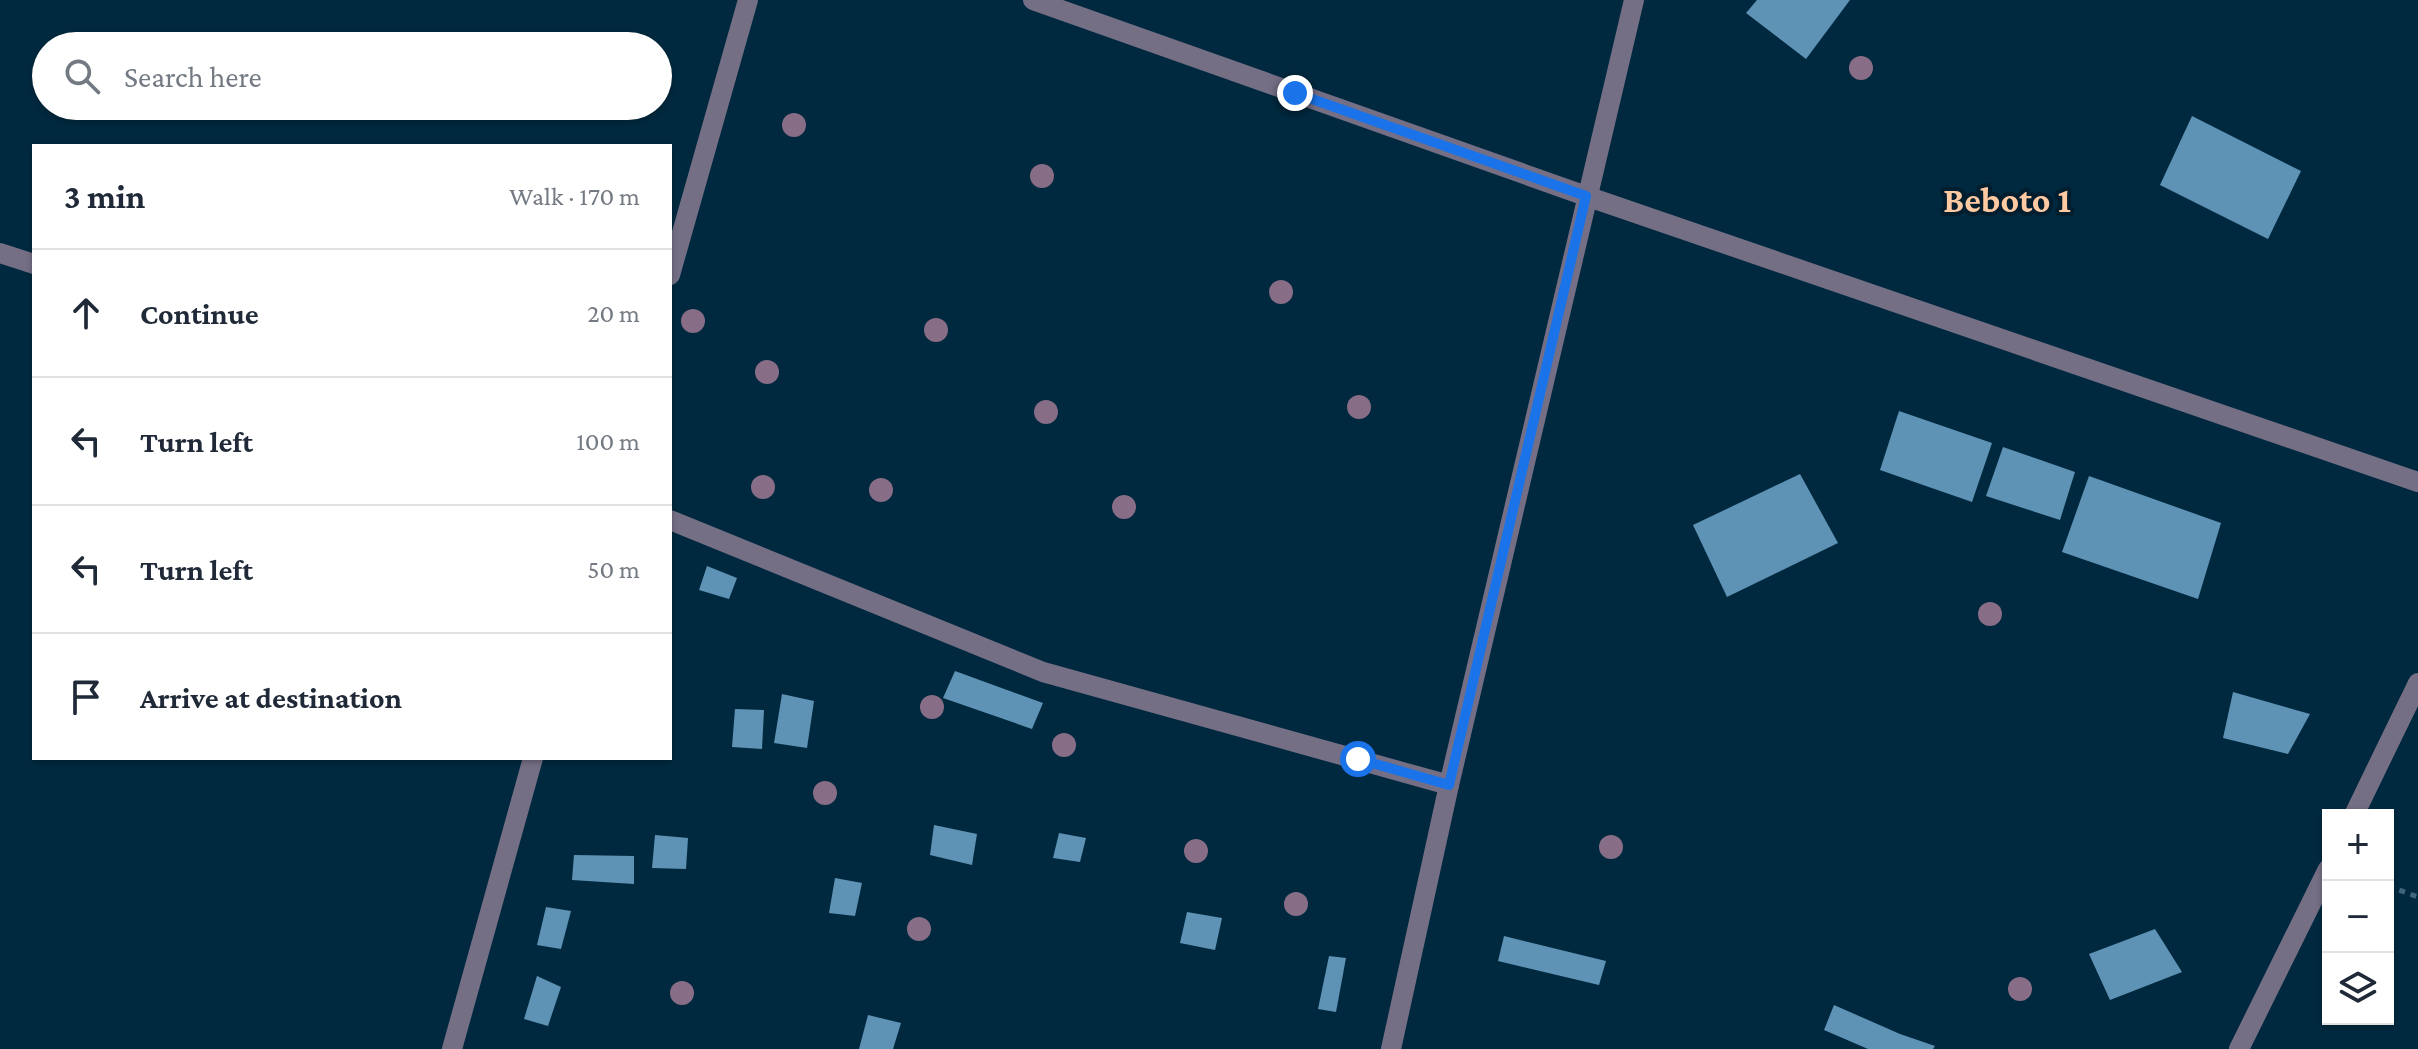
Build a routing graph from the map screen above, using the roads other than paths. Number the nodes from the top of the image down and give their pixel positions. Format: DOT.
graph roads {
  1 [pos="748,0"];
  2 [pos="1033,0"];
  3 [pos="1634,0"];
  4 [pos="1586,196"];
  5 [pos="0,253"];
  6 [pos="32,263"];
  7 [pos="672,268"];
  8 [pos="2418,482"];
  9 [pos="672,521"];
  10 [pos="2418,683"];
  11 [pos="532,760"];
  12 [pos="1449,785"];
  13 [pos="2357,809"];
  14 [pos="2322,881"];
  15 [pos="452,1049"];
  16 [pos="1391,1049"];
  17 [pos="2239,1049"];
  1 -- 7 [label="street"];
  2 -- 4 [label="street"];
  3 -- 4 [label="street"];
  4 -- 8 [label="street"];
  4 -- 12 [label="street"];
  5 -- 6 [label="street"];
  9 -- 12 [label="street"];
  10 -- 13 [label="street"];
  11 -- 15 [label="street"];
  12 -- 16 [label="street"];
  14 -- 17 [label="street"];
}
